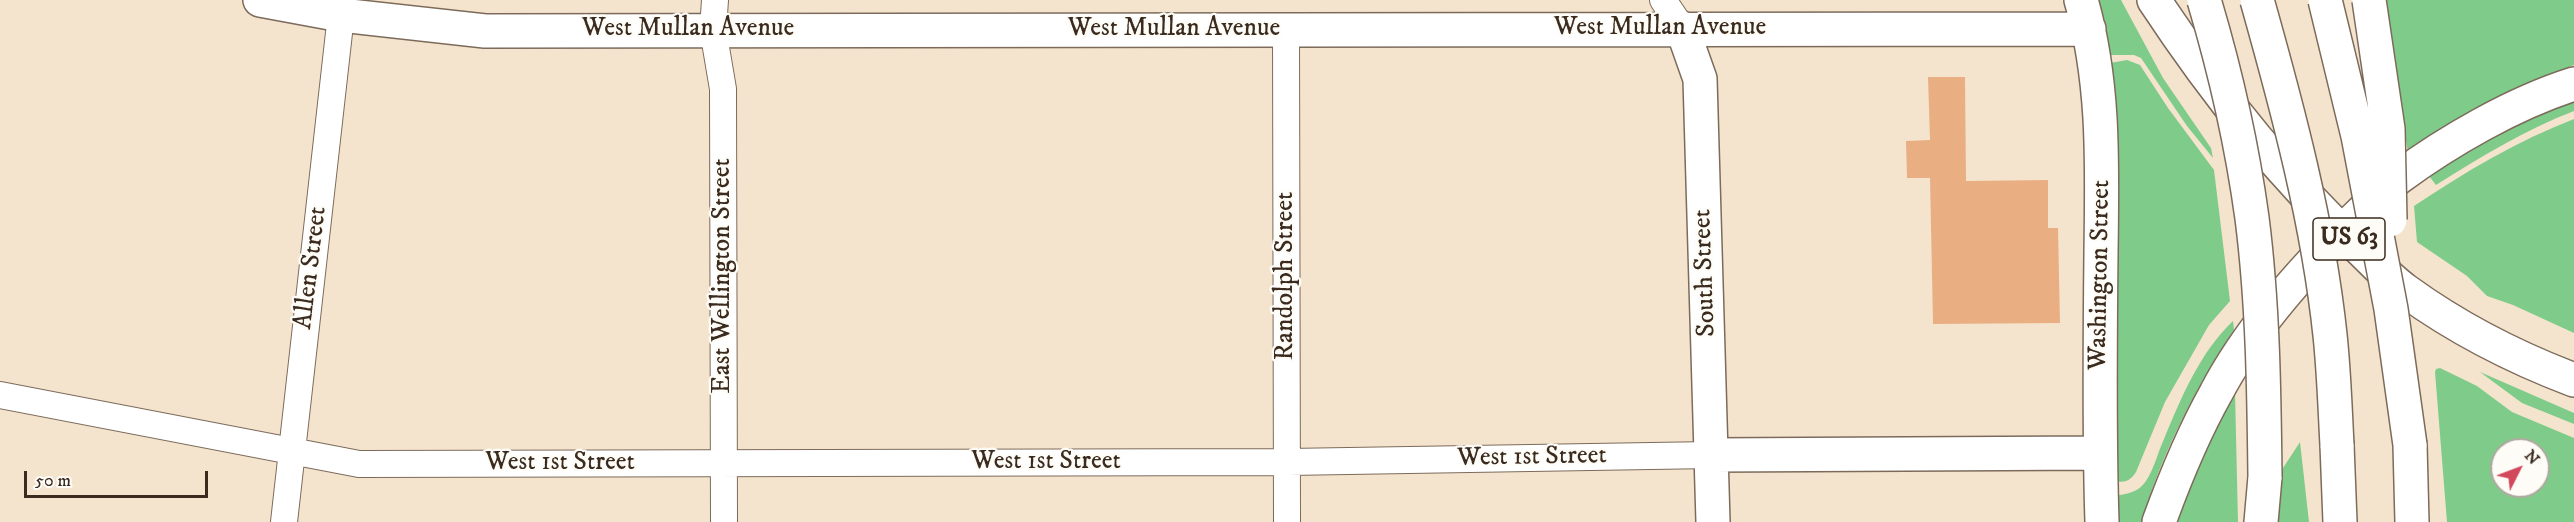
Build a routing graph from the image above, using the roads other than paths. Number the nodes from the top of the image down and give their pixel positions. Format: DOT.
graph roads {
  1 [pos="260,0"];
  2 [pos="1663,0"];
  3 [pos="2154,0"];
  4 [pos="2204,0"];
  5 [pos="2257,0"];
  6 [pos="2325,0"];
  7 [pos="2369,0"];
  8 [pos="401,11"];
  9 [pos="2085,14"];
  10 [pos="341,15"];
  11 [pos="714,15"];
  12 [pos="1682,28"];
  13 [pos="1286,30"];
  14 [pos="2574,84"];
  15 [pos="2342,232"];
  16 [pos="2391,309"];
  17 [pos="2574,380"];
  18 [pos="0,395"];
  19 [pos="292,452"];
  20 [pos="2099,453"];
  21 [pos="1712,455"];
  22 [pos="1288,462"];
  23 [pos="725,463"];
  24 [pos="284,522"];
  25 [pos="724,522"];
  26 [pos="1287,522"];
  27 [pos="1713,522"];
  28 [pos="2102,522"];
  29 [pos="2159,522"];
  30 [pos="2261,522"];
  31 [pos="2340,522"];
  32 [pos="2412,522"];
  1 -- 10 [label="main road, West Mullan Avenue"];
  2 -- 12 [label="street"];
  3 -- 15 [label="main road, US 63"];
  4 -- 30 [label="main road, bridge"];
  5 -- 31 [label="main road, bridge"];
  6 -- 16 [label="main road, bridge"];
  7 -- 16 [label="main road, bridge"];
  8 -- 10 [label="main road, West Mullan Avenue"];
  8 -- 11 [label="main road, West Mullan Avenue"];
  9 -- 12 [label="main road, West Mullan Avenue"];
  9 -- 20 [label="main road, Washington Street"];
  10 -- 19 [label="street, Allen Street"];
  11 -- 13 [label="main road, West Mullan Avenue"];
  11 -- 23 [label="street, East Wellington Street"];
  12 -- 13 [label="main road, West Mullan Avenue"];
  12 -- 21 [label="main road, South Street"];
  13 -- 22 [label="street, Randolph Street"];
  14 -- 15 [label="main road"];
  15 -- 17 [label="main road, US 63"];
  15 -- 29 [label="main road"];
  16 -- 32 [label="main road, bridge"];
  18 -- 19 [label="street, West 1st Street"];
  19 -- 23 [label="street, West 1st Street"];
  19 -- 24 [label="street, Allen Street"];
  20 -- 21 [label="main road, West 1st Street"];
  20 -- 28 [label="main road, Washington Street"];
  21 -- 22 [label="street, West 1st Street"];
  21 -- 27 [label="main road, South Street"];
  22 -- 23 [label="street, West 1st Street"];
  22 -- 26 [label="street, Randolph Street"];
  23 -- 25 [label="street, East Wellington Street"];
}
